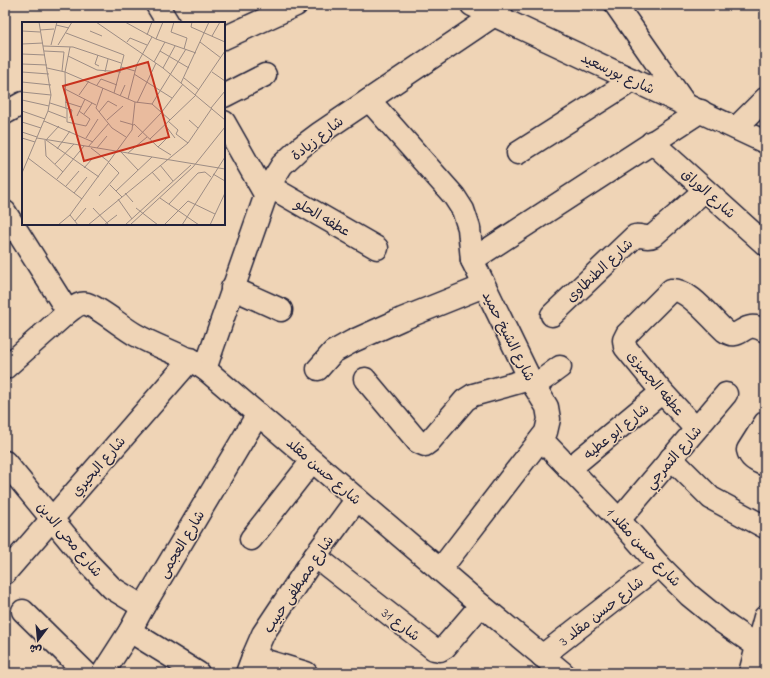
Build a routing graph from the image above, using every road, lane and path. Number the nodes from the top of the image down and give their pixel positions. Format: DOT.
graph roads {
  1 [pos="157,5"];
  2 [pos="296,5"];
  3 [pos="472,5"];
  4 [pos="616,5"];
  5 [pos="497,10"];
  6 [pos="167,22"];
  7 [pos="225,38"];
  8 [pos="266,75"];
  9 [pos="634,80"];
  10 [pos="225,96"];
  11 [pos="765,99"];
  12 [pos="369,100"];
  13 [pos="693,108"];
  14 [pos="225,124"];
  15 [pos="736,128"];
  16 [pos="652,142"];
  17 [pos="765,142"];
  18 [pos="518,153"];
  19 [pos="267,190"];
  20 [pos="705,190"];
  21 [pos="11,217"];
  22 [pos="765,244"];
  23 [pos="377,248"];
  24 [pos="472,260"];
  25 [pos="484,286"];
  26 [pos="232,288"];
  27 [pos="281,310"];
  28 [pos="68,312"];
  29 [pos="552,315"];
  30 [pos="765,331"];
  31 [pos="198,364"];
  32 [pos="560,367"];
  33 [pos="5,368"];
  34 [pos="318,369"];
  35 [pos="365,379"];
  36 [pos="532,382"];
  37 [pos="662,392"];
  38 [pos="726,394"];
  39 [pos="258,414"];
  40 [pos="765,423"];
  41 [pos="696,429"];
  42 [pos="541,439"];
  43 [pos="671,458"];
  44 [pos="312,461"];
  45 [pos="5,462"];
  46 [pos="765,464"];
  47 [pos="569,469"];
  48 [pos="356,499"];
  49 [pos="52,519"];
  50 [pos="619,520"];
  51 [pos="765,528"];
  52 [pos="251,539"];
  53 [pos="315,556"];
  54 [pos="659,565"];
  55 [pos="440,570"];
  56 [pos="5,573"];
  57 [pos="481,605"];
  58 [pos="143,607"];
  59 [pos="23,611"];
  60 [pos="765,617"];
  61 [pos="130,631"];
  62 [pos="757,646"];
  63 [pos="542,656"];
  64 [pos="250,665"];
  65 [pos="86,673"];
  66 [pos="104,673"];
  67 [pos="198,673"];
  68 [pos="306,673"];
  69 [pos="563,673"];
  70 [pos="750,673"];
  1 -- 6 [label="street"];
  2 -- 7 [label="street"];
  3 -- 5 [label="street, شارع بورسعيد"];
  4 -- 13 [label="street"];
  5 -- 9 [label="street, شارع بورسعيد"];
  5 -- 12 [label="street, شارع زيادة"];
  8 -- 10 [label="street"];
  9 -- 13 [label="street, شارع بورسعيد"];
  9 -- 18 [label="street"];
  11 -- 15 [label="street"];
  12 -- 19 [label="street, شارع زيادة"];
  12 -- 24 [label="street, شارع الشيخ حميد"];
  13 -- 15 [label="street, شارع بورسعيد"];
  13 -- 16 [label="street"];
  14 -- 19 [label="street"];
  15 -- 17 [label="street, شارع بورسعيد"];
  16 -- 20 [label="street, شارع الوراق"];
  16 -- 24 [label="street"];
  19 -- 23 [label="street, عطفه الحلو"];
  19 -- 26 [label="street, شارع زيادة"];
  20 -- 22 [label="street, شارع الوراق"];
  20 -- 29 [label="street, شارع الطنطاوى"];
  21 -- 28 [label="street"];
  24 -- 25 [label="street, شارع الشيخ حميد"];
  25 -- 34 [label="street"];
  25 -- 36 [label="street, شارع الشيخ حميد"];
  26 -- 27 [label="street"];
  26 -- 31 [label="street, شارع زيادة"];
  28 -- 31 [label="street, شارع حسن مقلد"];
  28 -- 33 [label="street, شارع حسن مقلد"];
  30 -- 37 [label="street, عطفه الجميزى"];
  31 -- 39 [label="street, شارع حسن مقلد"];
  31 -- 49 [label="street, شارع البحيري"];
  32 -- 36 [label="street"];
  35 -- 36 [label="street"];
  36 -- 42 [label="street, شارع الشيخ حميد"];
  37 -- 41 [label="street, عطفه الجميزى"];
  37 -- 47 [label="street, شارع ابو عطيه"];
  38 -- 41 [label="street, شارع التمرجي"];
  39 -- 44 [label="street, شارع حسن مقلد"];
  39 -- 58 [label="street, شارع العجمى"];
  40 -- 46 [label="street"];
  41 -- 43 [label="street, شارع التمرجي"];
  42 -- 47 [label="street, شارع حسن مقلد 1"];
  42 -- 55 [label="street, شارع الشيخ حميد"];
  43 -- 50 [label="street, شارع التمرجي"];
  43 -- 51 [label="street"];
  44 -- 48 [label="street, شارع حسن مقلد"];
  44 -- 52 [label="street"];
  45 -- 49 [label="street, شارع محى الدين"];
  47 -- 50 [label="street, شارع حسن مقلد 1"];
  48 -- 53 [label="street, شارع مصطفى حبيب"];
  48 -- 55 [label="street, شارع حسن مقلد"];
  49 -- 56 [label="street, شارع البحيري"];
  49 -- 58 [label="street, شارع محى الدين"];
  50 -- 54 [label="street, شارع حسن مقلد 1"];
  53 -- 57 [label="street, شارع 31"];
  53 -- 64 [label="street, شارع مصطفى حبيب"];
  54 -- 62 [label="street, شارع حسن مقلد 1"];
  54 -- 63 [label="street, شارع حسن مقلد 3"];
  55 -- 57 [label="street, شارع حسن مقلد"];
  57 -- 63 [label="street, شارع حسن مقلد"];
  58 -- 61 [label="street, شارع العجمى"];
  59 -- 65 [label="street"];
  60 -- 62 [label="street"];
  61 -- 66 [label="street, شارع العجمى"];
  61 -- 67 [label="street"];
  62 -- 70 [label="street"];
  63 -- 69 [label="street, شارع حسن مقلد"];
  64 -- 68 [label="street"];
}
